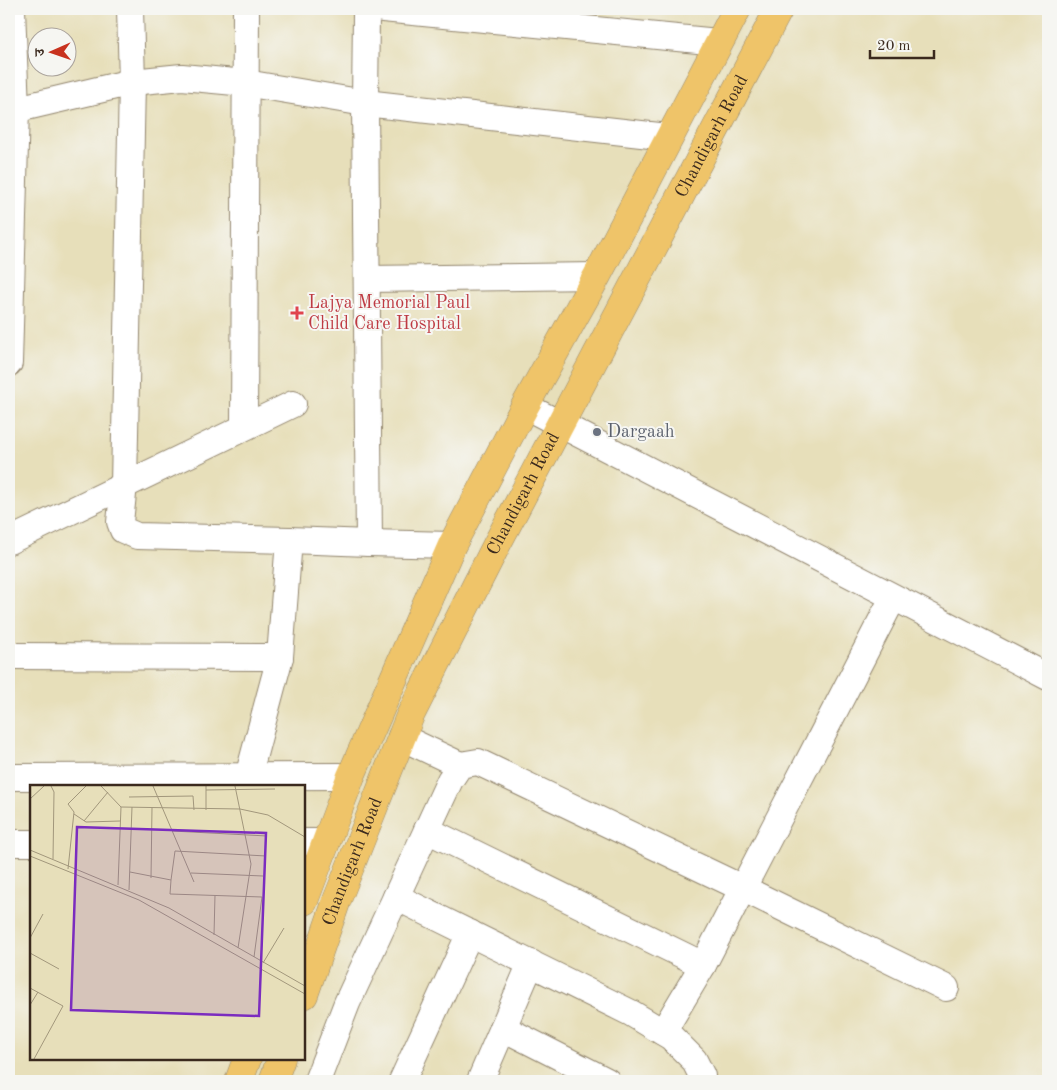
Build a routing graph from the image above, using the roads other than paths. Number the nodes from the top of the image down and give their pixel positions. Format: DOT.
graph roads {
  1 [pos="12,9"];
  2 [pos="130,9"];
  3 [pos="246,9"];
  4 [pos="369,9"];
  5 [pos="383,9"];
  6 [pos="737,9"];
  7 [pos="779,9"];
  8 [pos="718,42"];
  9 [pos="132,82"];
  10 [pos="245,83"];
  11 [pos="365,103"];
  12 [pos="12,110"];
  13 [pos="668,137"];
  14 [pos="597,276"];
  15 [pos="368,279"];
  16 [pos="9,362"];
  17 [pos="293,404"];
  18 [pos="525,406"];
  19 [pos="559,425"];
  20 [pos="244,426"];
  21 [pos="124,486"];
  22 [pos="289,540"];
  23 [pos="9,541"];
  24 [pos="369,543"];
  25 [pos="452,545"];
  26 [pos="894,598"];
  27 [pos="9,656"];
  28 [pos="280,657"];
  29 [pos="1048,676"];
  30 [pos="401,736"];
  31 [pos="460,765"];
  32 [pos="248,776"];
  33 [pos="351,776"];
  34 [pos="9,777"];
  35 [pos="427,830"];
  36 [pos="315,842"];
  37 [pos="9,843"];
  38 [pos="30,843"];
  39 [pos="742,888"];
  40 [pos="305,897"];
  41 [pos="396,897"];
  42 [pos="470,933"];
  43 [pos="531,963"];
  44 [pos="703,965"];
  45 [pos="946,988"];
  46 [pos="305,992"];
  47 [pos="502,1028"];
  48 [pos="663,1032"];
  49 [pos="246,1060"];
  50 [pos="281,1060"];
  51 [pos="239,1081"];
  52 [pos="273,1081"];
  53 [pos="317,1081"];
  54 [pos="402,1081"];
  55 [pos="480,1081"];
  56 [pos="607,1081"];
  57 [pos="702,1081"];
  1 -- 12 [label="street"];
  2 -- 9 [label="street"];
  3 -- 10 [label="street"];
  4 -- 11 [label="street"];
  5 -- 8 [label="street"];
  6 -- 8 [label="main road, Chandigarh Road"];
  7 -- 19 [label="main road, Chandigarh Road"];
  8 -- 13 [label="main road, Chandigarh Road"];
  9 -- 10 [label="street"];
  9 -- 12 [label="street"];
  9 -- 21 [label="street"];
  10 -- 11 [label="street"];
  10 -- 20 [label="street"];
  11 -- 13 [label="street"];
  11 -- 15 [label="street"];
  12 -- 16 [label="street"];
  13 -- 14 [label="main road, Chandigarh Road"];
  14 -- 15 [label="street"];
  14 -- 18 [label="main road, Chandigarh Road"];
  15 -- 24 [label="street"];
  17 -- 20 [label="street"];
  18 -- 19 [label="street"];
  18 -- 25 [label="main road, Chandigarh Road"];
  19 -- 26 [label="street"];
  19 -- 30 [label="main road, Chandigarh Road"];
  20 -- 21 [label="street"];
  21 -- 22 [label="street"];
  21 -- 23 [label="street"];
  22 -- 24 [label="street"];
  22 -- 28 [label="street"];
  24 -- 25 [label="street"];
  25 -- 33 [label="main road, Chandigarh Road"];
  26 -- 29 [label="street"];
  26 -- 39 [label="street"];
  27 -- 28 [label="street"];
  28 -- 32 [label="street"];
  30 -- 31 [label="street"];
  30 -- 46 [label="main road, Chandigarh Road"];
  31 -- 35 [label="street"];
  31 -- 39 [label="street"];
  32 -- 33 [label="street"];
  32 -- 34 [label="street"];
  33 -- 36 [label="main road, Chandigarh Road"];
  35 -- 41 [label="street"];
  35 -- 44 [label="street"];
  36 -- 40 [label="main road, Chandigarh Road"];
  37 -- 38 [label="street"];
  39 -- 44 [label="street"];
  39 -- 45 [label="street"];
  41 -- 42 [label="street"];
  41 -- 53 [label="street"];
  42 -- 43 [label="street"];
  42 -- 54 [label="street"];
  43 -- 47 [label="street"];
  43 -- 48 [label="street"];
  44 -- 48 [label="street"];
  47 -- 55 [label="street"];
  47 -- 56 [label="street"];
  48 -- 57 [label="street"];
  49 -- 51 [label="main road"];
  50 -- 52 [label="main road"];
}
